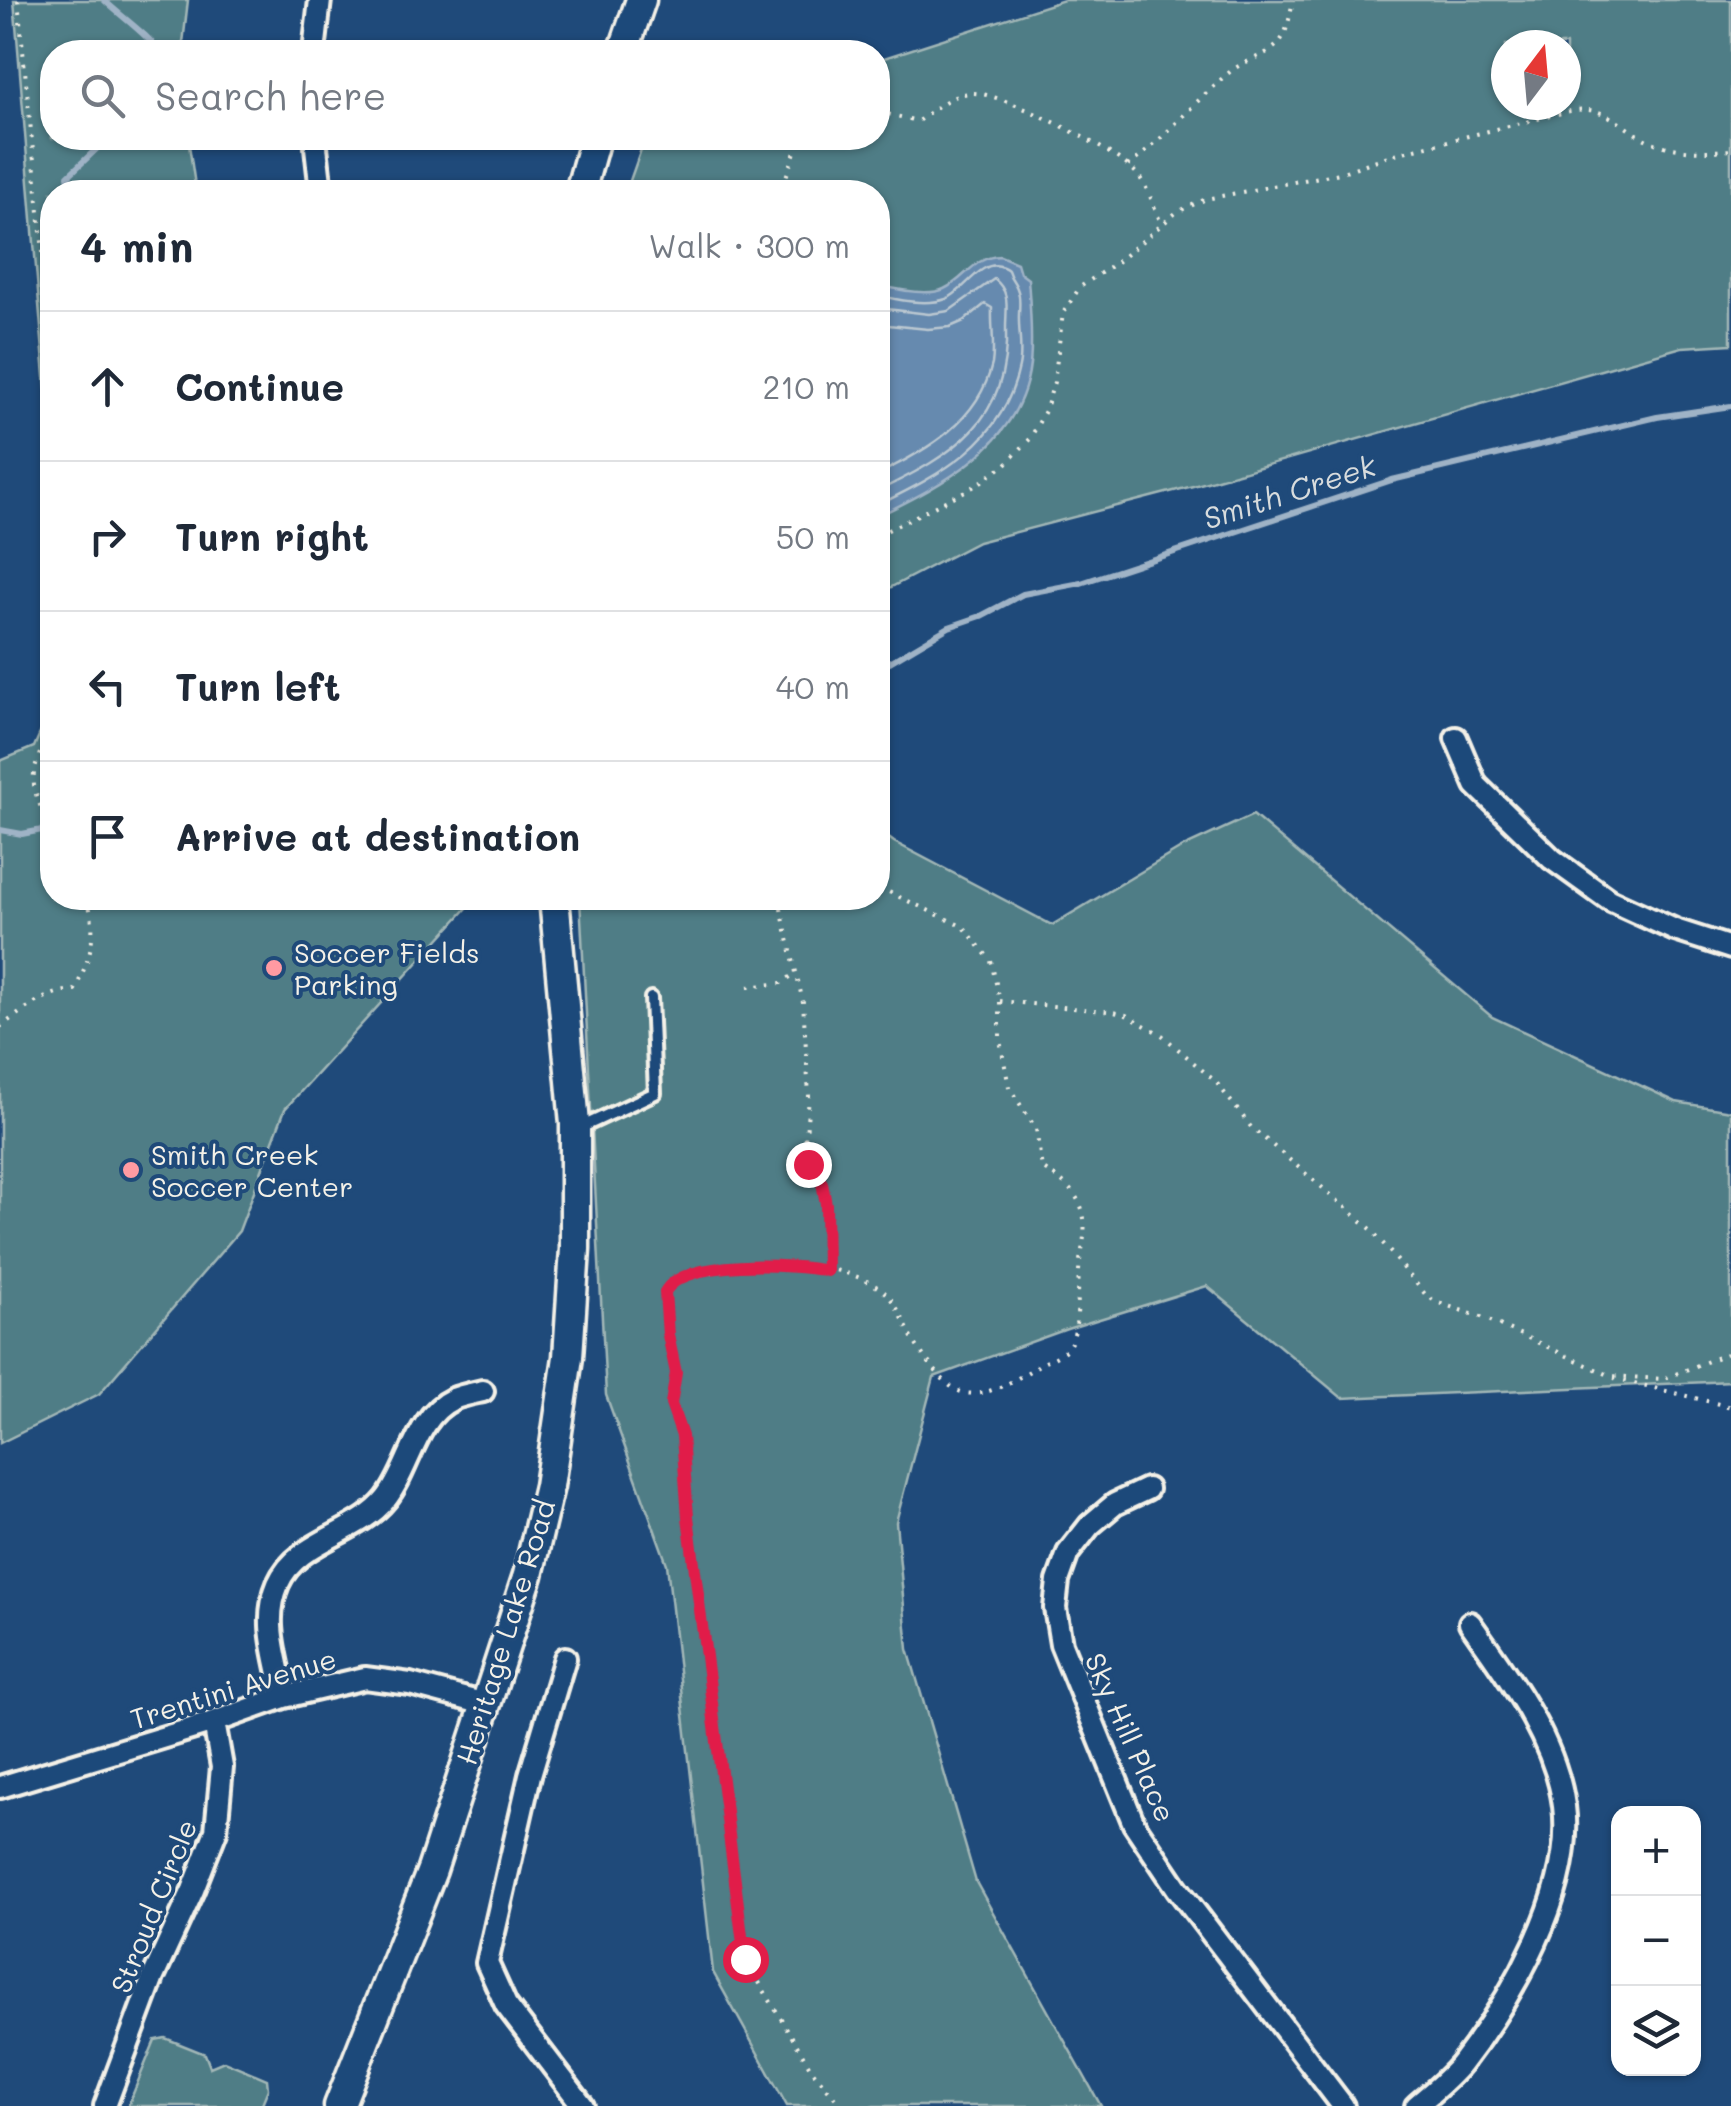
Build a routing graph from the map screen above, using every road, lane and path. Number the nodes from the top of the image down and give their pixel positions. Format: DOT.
graph roads {
  1 [pos="18,0"];
  2 [pos="320,0"];
  3 [pos="642,0"];
  4 [pos="1293,0"];
  5 [pos="315,40"];
  6 [pos="628,40"];
  7 [pos="890,114"];
  8 [pos="316,150"];
  9 [pos="592,150"];
  10 [pos="796,150"];
  11 [pos="1731,150"];
  12 [pos="1128,166"];
  13 [pos="320,180"];
  14 [pos="583,180"];
  15 [pos="784,180"];
  16 [pos="40,222"];
  17 [pos="1162,223"];
  18 [pos="890,529"];
  19 [pos="1456,738"];
  20 [pos="40,753"];
  21 [pos="40,807"];
  22 [pos="890,893"];
  23 [pos="91,910"];
  24 [pos="555,910"];
  25 [pos="781,910"];
  26 [pos="1731,948"];
  27 [pos="795,974"];
  28 [pos="748,987"];
  29 [pos="651,998"];
  30 [pos="1000,1001"];
  31 [pos="0,1028"];
  32 [pos="575,1130"];
  33 [pos="827,1271"];
  34 [pos="1731,1352"];
  35 [pos="1611,1376"];
  36 [pos="483,1391"];
  37 [pos="1731,1407"];
  38 [pos="1147,1489"];
  39 [pos="1470,1623"];
  40 [pos="565,1658"];
  41 [pos="284,1697"];
  42 [pos="485,1704"];
  43 [pos="214,1722"];
  44 [pos="0,1787"];
  45 [pos="105,2106"];
  46 [pos="339,2106"];
  47 [pos="583,2106"];
  48 [pos="842,2106"];
  49 [pos="1343,2106"];
  50 [pos="1416,2106"];
  1 -- 16 [label="path"];
  2 -- 5 [label="street"];
  3 -- 6 [label="main road"];
  4 -- 12 [label="path"];
  7 -- 12 [label="path"];
  8 -- 13 [label="street"];
  9 -- 14 [label="main road"];
  10 -- 15 [label="path"];
  11 -- 17 [label="path"];
  12 -- 17 [label="path"];
  17 -- 18 [label="path"];
  19 -- 26 [label="street"];
  20 -- 21 [label="path"];
  22 -- 30 [label="path"];
  23 -- 31 [label="path"];
  24 -- 32 [label="main road, Heritage Lake Road"];
  25 -- 27 [label="path"];
  27 -- 28 [label="path"];
  27 -- 33 [label="path"];
  29 -- 32 [label="lane"];
  30 -- 33 [label="path"];
  30 -- 35 [label="path"];
  32 -- 42 [label="main road, Heritage Lake Road"];
  33 -- 48 [label="path"];
  34 -- 35 [label="path"];
  35 -- 37 [label="path"];
  36 -- 41 [label="street"];
  38 -- 49 [label="street, Sky Hill Place"];
  39 -- 50 [label="street"];
  40 -- 47 [label="street"];
  41 -- 42 [label="street, Trentini Avenue"];
  41 -- 43 [label="street, Trentini Avenue"];
  42 -- 46 [label="main road, Heritage Lake Road"];
  43 -- 44 [label="street, Trentini Avenue"];
  43 -- 45 [label="street, Stroud Circle"];
}
